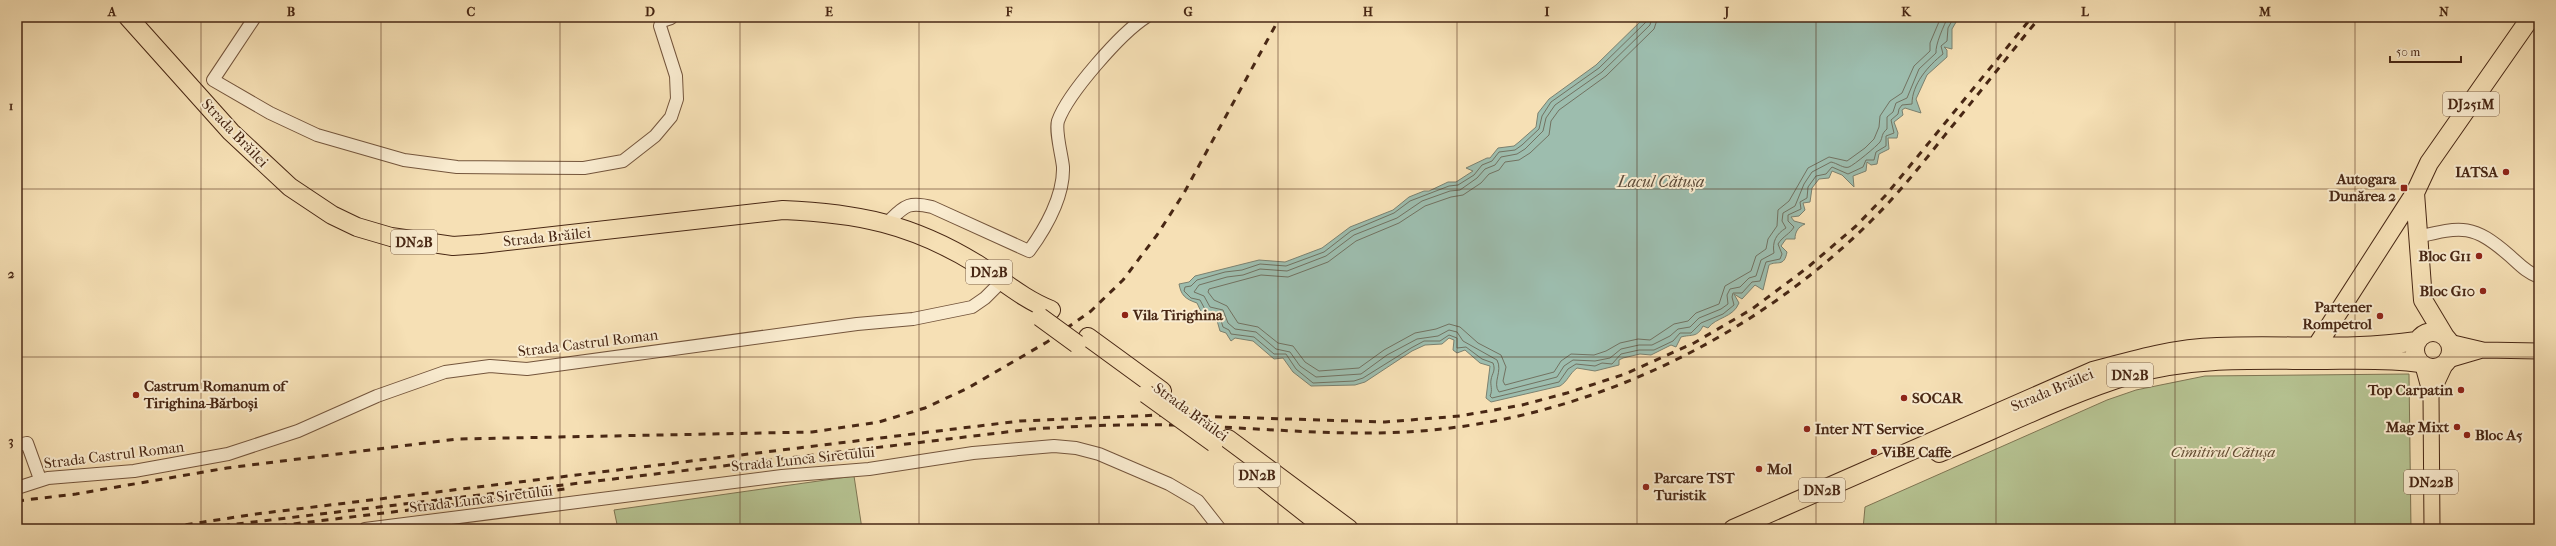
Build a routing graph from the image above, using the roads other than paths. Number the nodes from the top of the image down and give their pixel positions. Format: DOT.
graph roads {
  1 [pos="128,17"];
  2 [pos="255,17"];
  3 [pos="1146,17"];
  4 [pos="2531,17"];
  5 [pos="671,18"];
  6 [pos="213,80"];
  7 [pos="199,95"];
  8 [pos="2415,193"];
  9 [pos="888,222"];
  10 [pos="2417,237"];
  11 [pos="2539,277"];
  12 [pos="1002,281"];
  13 [pos="2425,305"];
  14 [pos="2419,339"];
  15 [pos="2446,339"];
  16 [pos="2316,346"];
  17 [pos="2482,350"];
  18 [pos="2539,351"];
  19 [pos="2447,362"];
  20 [pos="2422,364"];
  21 [pos="2431,394"];
  22 [pos="1221,441"];
  23 [pos="17,445"];
  24 [pos="40,479"];
  25 [pos="17,488"];
  26 [pos="365,529"];
  27 [pos="1220,529"];
  28 [pos="1326,529"];
  29 [pos="1349,529"];
  30 [pos="1733,529"];
  31 [pos="1760,529"];
  32 [pos="2432,529"];
  1 -- 7 [label="highway, Strada Brăilei / DN2B"];
  2 -- 6 [label="street"];
  3 -- 9 [label="street"];
  4 -- 8 [label="highway, DJ251M"];
  5 -- 6 [label="street"];
  6 -- 7 [label="street"];
  7 -- 9 [label="highway, Strada Brăilei / DN2B"];
  8 -- 10 [label="highway, DJ251M"];
  8 -- 16 [label="highway, DJ251M"];
  9 -- 12 [label="highway, Strada Brăilei / DN2B"];
  10 -- 11 [label="street"];
  10 -- 13 [label="highway, DJ251M"];
  12 -- 22 [label="highway, Strada Brăilei / DN2B"];
  12 -- 24 [label="street, Strada Castrul Roman"];
  13 -- 14 [label="highway, DJ251M"];
  13 -- 15 [label="highway, DJ251M"];
  14 -- 15 [label="highway, Strada Brăilei / DN2B"];
  14 -- 16 [label="highway, Strada Brăilei / DN2B"];
  14 -- 20 [label="highway"];
  15 -- 17 [label="main road, Strada Brăilei / DN2B"];
  15 -- 19 [label="highway"];
  16 -- 30 [label="highway, Strada Brăilei / DN2B"];
  17 -- 18 [label="main road, Strada Brăilei / DN2B"];
  17 -- 19 [label="main road, Strada Brăilei / DN2B"];
  19 -- 20 [label="highway, Strada Brăilei / DN2B"];
  19 -- 21 [label="main road, DN22B"];
  20 -- 21 [label="main road, DN22B"];
  20 -- 31 [label="highway, Strada Brăilei / DN2B"];
  21 -- 32 [label="main road, DN22B"];
  22 -- 28 [label="highway, Strada Brăilei / DN2B"];
  22 -- 29 [label="highway, Strada Brăilei / DN2B"];
  23 -- 24 [label="street"];
  24 -- 25 [label="street, Strada Castrul Roman"];
  26 -- 27 [label="street, Strada Lunca Siretului"];
}
